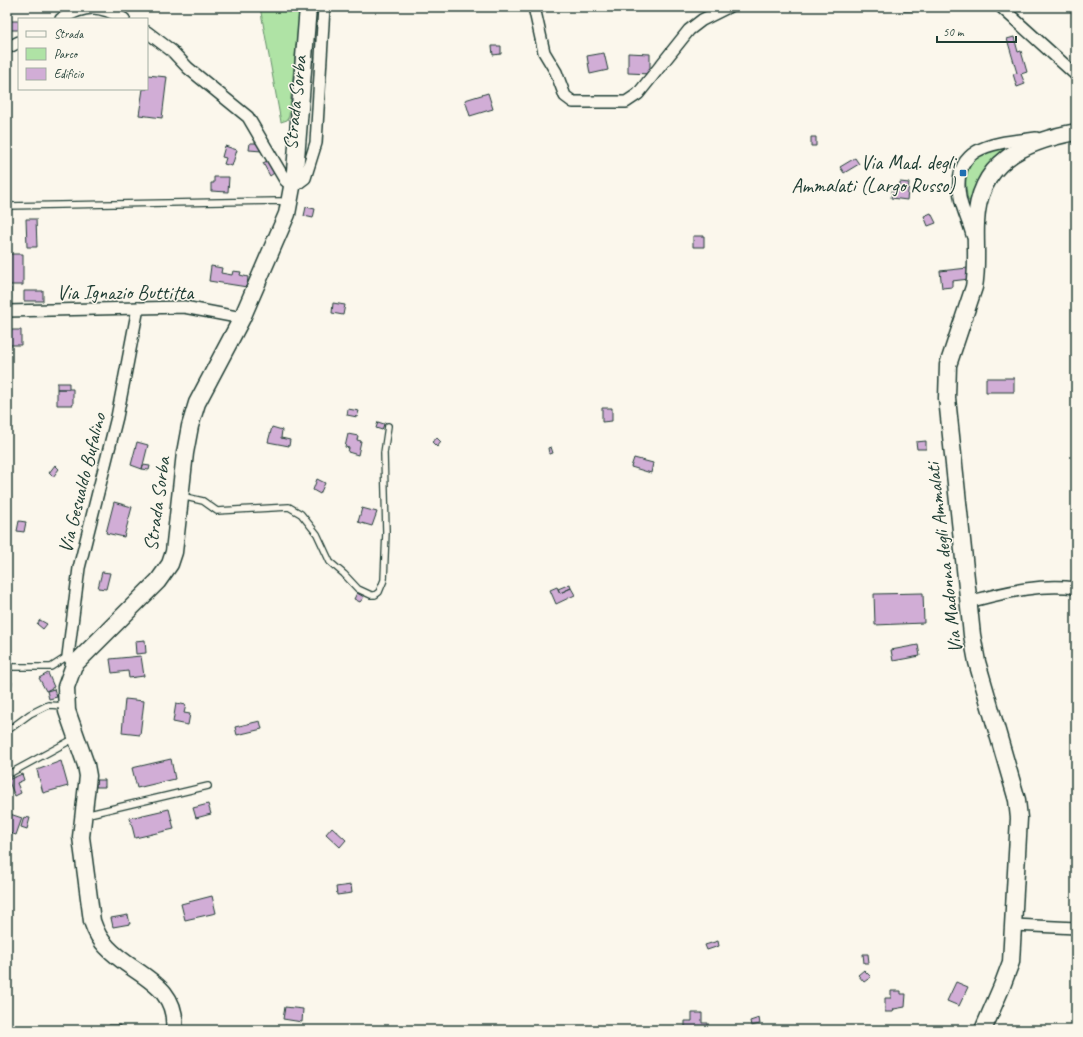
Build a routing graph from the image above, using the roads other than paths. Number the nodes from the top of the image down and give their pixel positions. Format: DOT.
graph roads {
  1 [pos="308,7"];
  2 [pos="324,7"];
  3 [pos="534,7"];
  4 [pos="728,7"];
  5 [pos="1001,7"];
  6 [pos="63,18"];
  7 [pos="122,18"];
  8 [pos="148,33"];
  9 [pos="18,42"];
  10 [pos="7,48"];
  11 [pos="1076,75"];
  12 [pos="1076,132"];
  13 [pos="1051,137"];
  14 [pos="293,187"];
  15 [pos="290,203"];
  16 [pos="7,206"];
  17 [pos="976,251"];
  18 [pos="138,308"];
  19 [pos="7,311"];
  20 [pos="242,318"];
  21 [pos="388,426"];
  22 [pos="181,496"];
  23 [pos="1076,588"];
  24 [pos="968,602"];
  25 [pos="71,660"];
  26 [pos="7,667"];
  27 [pos="66,706"];
  28 [pos="7,731"];
  29 [pos="77,737"];
  30 [pos="7,775"];
  31 [pos="208,786"];
  32 [pos="83,816"];
  33 [pos="1014,925"];
  34 [pos="1076,928"];
  35 [pos="174,1030"];
  36 [pos="982,1030"];
  1 -- 14 [label="street"];
  2 -- 14 [label="street, Strada Sorba"];
  3 -- 4 [label="street"];
  5 -- 11 [label="street"];
  6 -- 7 [label="street"];
  8 -- 14 [label="street"];
  9 -- 10 [label="street"];
  12 -- 13 [label="street, Via Madonna degli Ammalati"];
  13 -- 17 [label="street, Via Madonna degli Ammalati"];
  13 -- 17 [label="street"];
  14 -- 15 [label="street, Strada Sorba"];
  15 -- 16 [label="lane"];
  15 -- 20 [label="street, Strada Sorba"];
  17 -- 24 [label="street, Via Madonna degli Ammalati"];
  18 -- 19 [label="street, Via Ignazio Buttitta"];
  18 -- 20 [label="street, Via Ignazio Buttitta"];
  18 -- 25 [label="street, Via Gesualdo Bufalino"];
  20 -- 22 [label="street, Strada Sorba"];
  21 -- 22 [label="lane"];
  22 -- 25 [label="street, Strada Sorba"];
  23 -- 24 [label="street"];
  24 -- 33 [label="street, Via Madonna degli Ammalati"];
  25 -- 26 [label="lane"];
  25 -- 27 [label="street, Strada Sorba"];
  27 -- 28 [label="lane"];
  27 -- 29 [label="street, Strada Sorba"];
  29 -- 30 [label="lane"];
  29 -- 32 [label="street, Strada Sorba"];
  31 -- 32 [label="lane"];
  32 -- 35 [label="street, Strada Sorba"];
  33 -- 34 [label="street"];
  33 -- 36 [label="street, Via Madonna degli Ammalati"];
}
